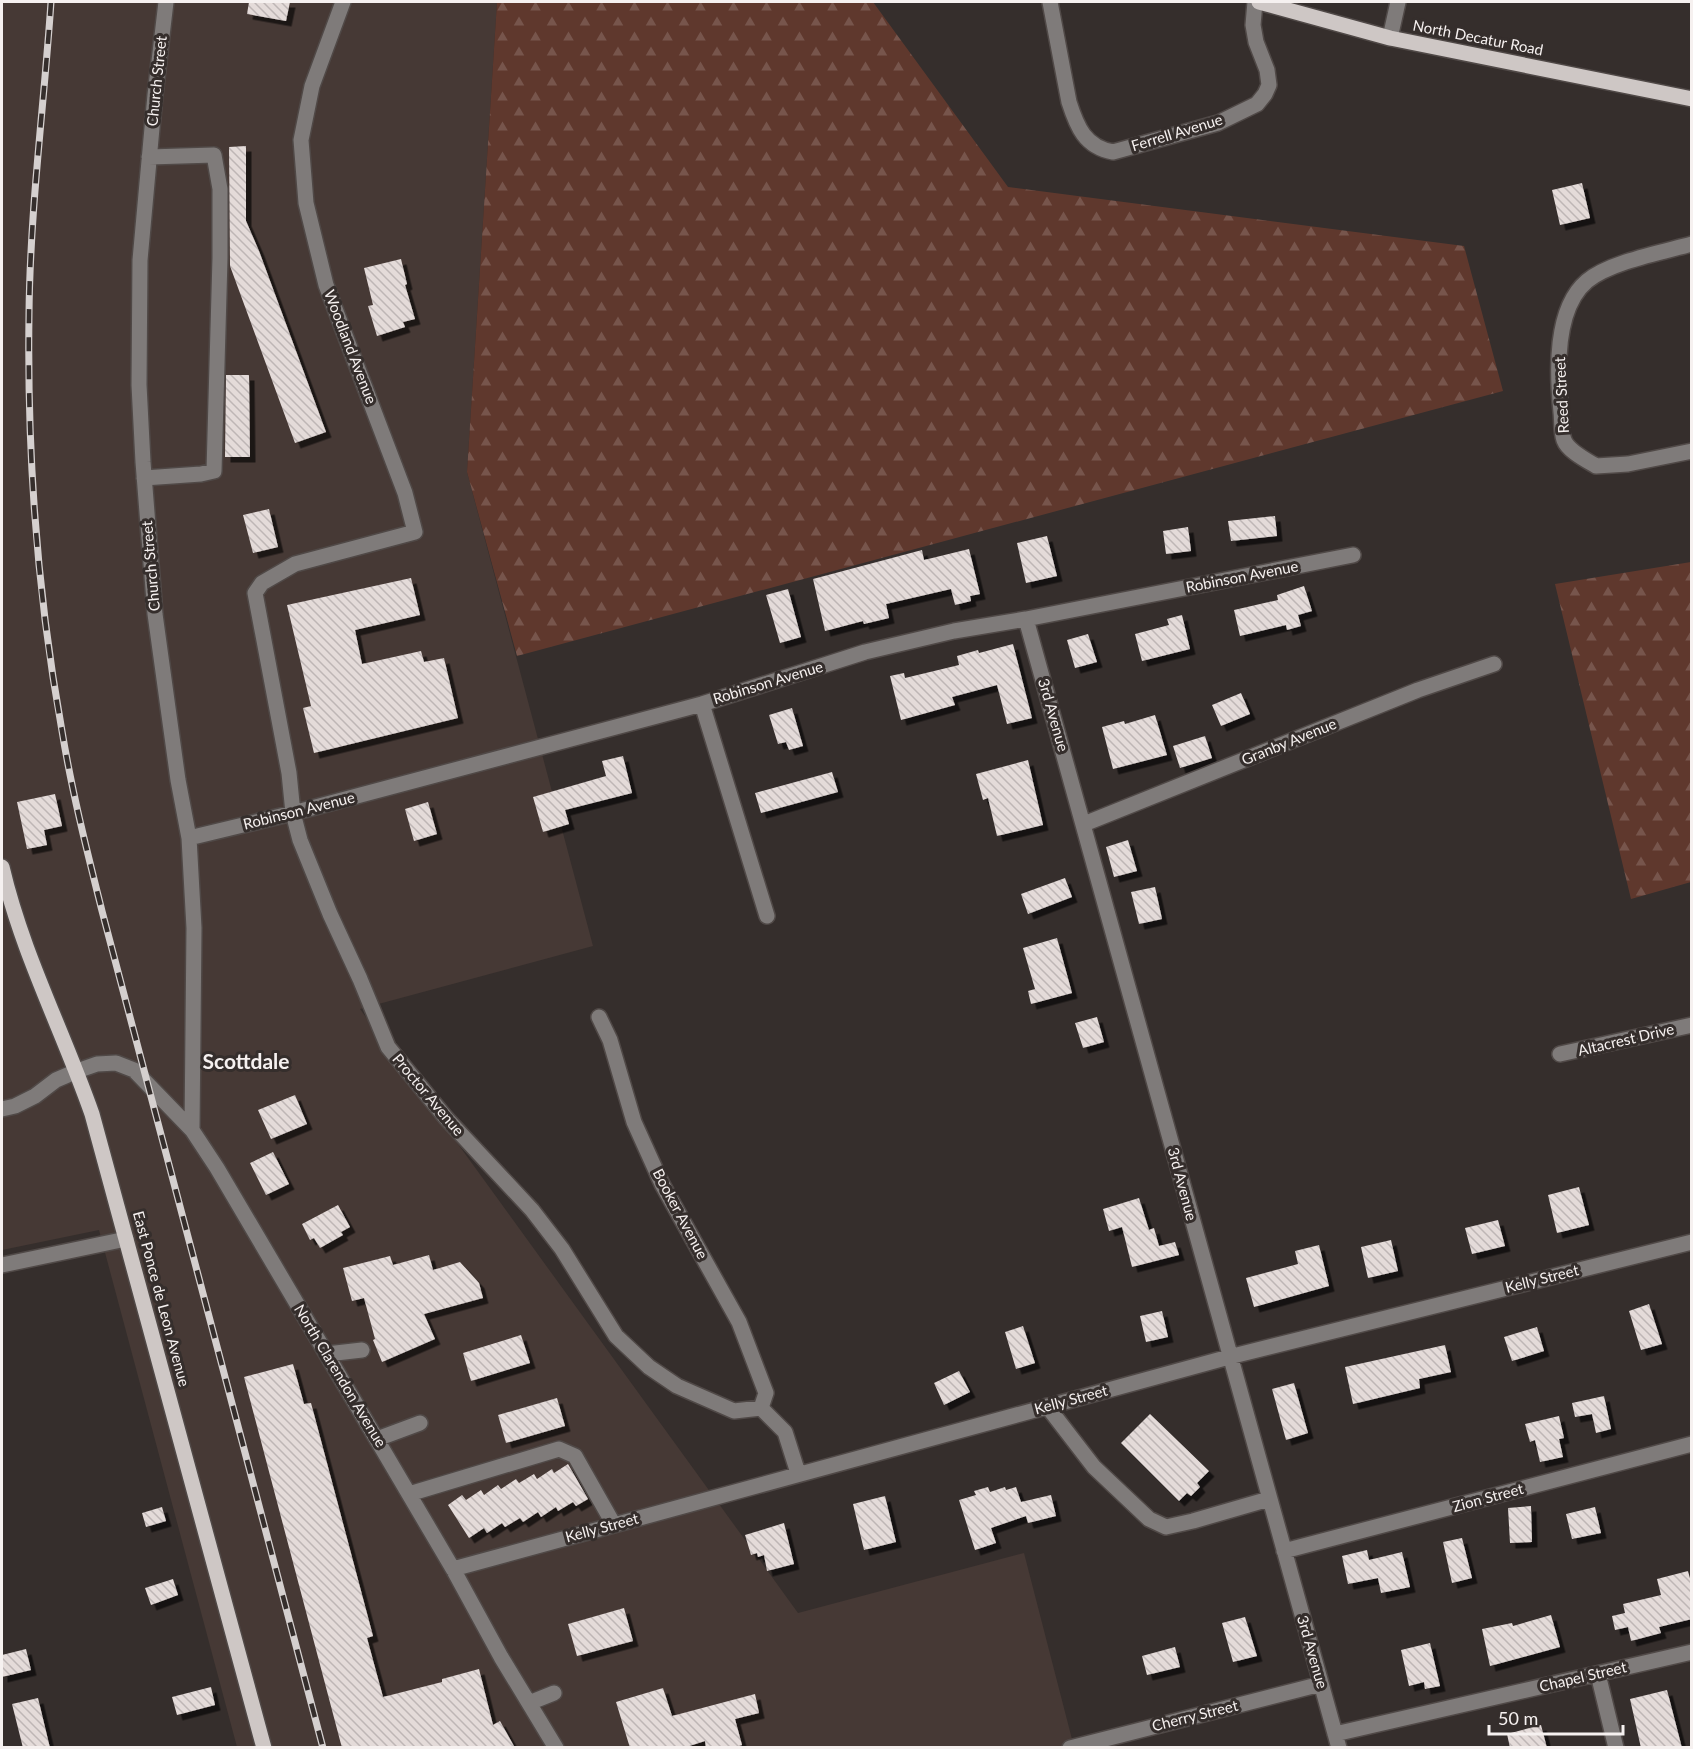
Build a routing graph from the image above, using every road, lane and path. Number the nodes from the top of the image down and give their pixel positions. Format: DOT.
graph roads {
  1 [pos="166,2"];
  2 [pos="343,2"];
  3 [pos="1050,2"];
  4 [pos="1257,2"];
  5 [pos="1398,2"];
  6 [pos="1390,38"];
  7 [pos="1692,99"];
  8 [pos="149,157"];
  9 [pos="1692,244"];
  10 [pos="1692,451"];
  11 [pos="144,478"];
  12 [pos="1353,555"];
  13 [pos="262,583"];
  14 [pos="1026,619"];
  15 [pos="1494,664"];
  16 [pos="702,704"];
  17 [pos="292,813"];
  18 [pos="1084,824"];
  19 [pos="189,838"];
  20 [pos="2,867"];
  21 [pos="767,916"];
  22 [pos="599,1017"];
  23 [pos="1692,1025"];
  24 [pos="1560,1054"];
  25 [pos="77,1071"];
  26 [pos="2,1109"];
  27 [pos="192,1130"];
  28 [pos="126,1239"];
  29 [pos="1692,1242"];
  30 [pos="2,1265"];
  31 [pos="362,1350"];
  32 [pos="327,1354"];
  33 [pos="1229,1357"];
  34 [pos="1047,1406"];
  35 [pos="761,1408"];
  36 [pos="420,1423"];
  37 [pos="377,1439"];
  38 [pos="1692,1444"];
  39 [pos="798,1473"];
  40 [pos="409,1494"];
  41 [pos="1269,1499"];
  42 [pos="614,1525"];
  43 [pos="1284,1551"];
  44 [pos="453,1569"];
  45 [pos="1692,1652"];
  46 [pos="1598,1674"];
  47 [pos="1321,1684"];
  48 [pos="554,1693"];
  49 [pos="529,1703"];
  50 [pos="1337,1741"];
  51 [pos="264,1748"];
  52 [pos="556,1748"];
  53 [pos="1070,1748"];
  54 [pos="1616,1748"];
  1 -- 8 [label="street, Church Street"];
  2 -- 13 [label="street, Woodland Avenue"];
  3 -- 4 [label="street, Ferrell Avenue"];
  4 -- 6 [label="main road, North Decatur Road"];
  5 -- 6 [label="street"];
  6 -- 7 [label="main road, North Decatur Road"];
  8 -- 11 [label="street, Church Street"];
  8 -- 11 [label="street"];
  9 -- 10 [label="street, Reed Street"];
  11 -- 19 [label="street, Church Street"];
  12 -- 14 [label="street, Robinson Avenue"];
  13 -- 17 [label="street, Proctor Avenue"];
  14 -- 16 [label="street, Robinson Avenue"];
  14 -- 18 [label="street, 3rd Avenue"];
  15 -- 18 [label="street, Granby Avenue"];
  16 -- 17 [label="street, Robinson Avenue"];
  16 -- 21 [label="street"];
  17 -- 19 [label="street, Robinson Avenue"];
  17 -- 35 [label="street, Proctor Avenue"];
  18 -- 33 [label="street, 3rd Avenue"];
  19 -- 27 [label="street, Church Street"];
  20 -- 25 [label="main road, East Ponce de Leon Avenue"];
  22 -- 35 [label="street, Booker Avenue"];
  23 -- 24 [label="street, Altacrest Drive"];
  25 -- 26 [label="street, North Clarendon Avenue"];
  25 -- 27 [label="street, North Clarendon Avenue"];
  25 -- 28 [label="main road, East Ponce de Leon Avenue"];
  27 -- 32 [label="street, North Clarendon Avenue"];
  28 -- 30 [label="street"];
  28 -- 51 [label="main road, East Ponce de Leon Avenue"];
  29 -- 33 [label="street, Kelly Street"];
  31 -- 32 [label="street"];
  32 -- 37 [label="street, North Clarendon Avenue"];
  33 -- 34 [label="street, Kelly Street"];
  33 -- 41 [label="street, 3rd Avenue"];
  34 -- 39 [label="street, Kelly Street"];
  34 -- 41 [label="street"];
  35 -- 39 [label="street"];
  36 -- 37 [label="street"];
  37 -- 40 [label="street, North Clarendon Avenue"];
  38 -- 43 [label="street, Zion Street"];
  39 -- 42 [label="street, Kelly Street"];
  40 -- 42 [label="street"];
  40 -- 44 [label="street, North Clarendon Avenue"];
  41 -- 43 [label="street, 3rd Avenue"];
  42 -- 44 [label="street, Kelly Street"];
  43 -- 47 [label="street, 3rd Avenue"];
  44 -- 49 [label="street, North Clarendon Avenue"];
  45 -- 46 [label="street, Chapel Street"];
  46 -- 50 [label="street, Chapel Street"];
  46 -- 54 [label="street"];
  47 -- 50 [label="street, 3rd Avenue"];
  47 -- 53 [label="street, Cherry Street"];
  48 -- 49 [label="street"];
  49 -- 52 [label="street, North Clarendon Avenue"];
}
